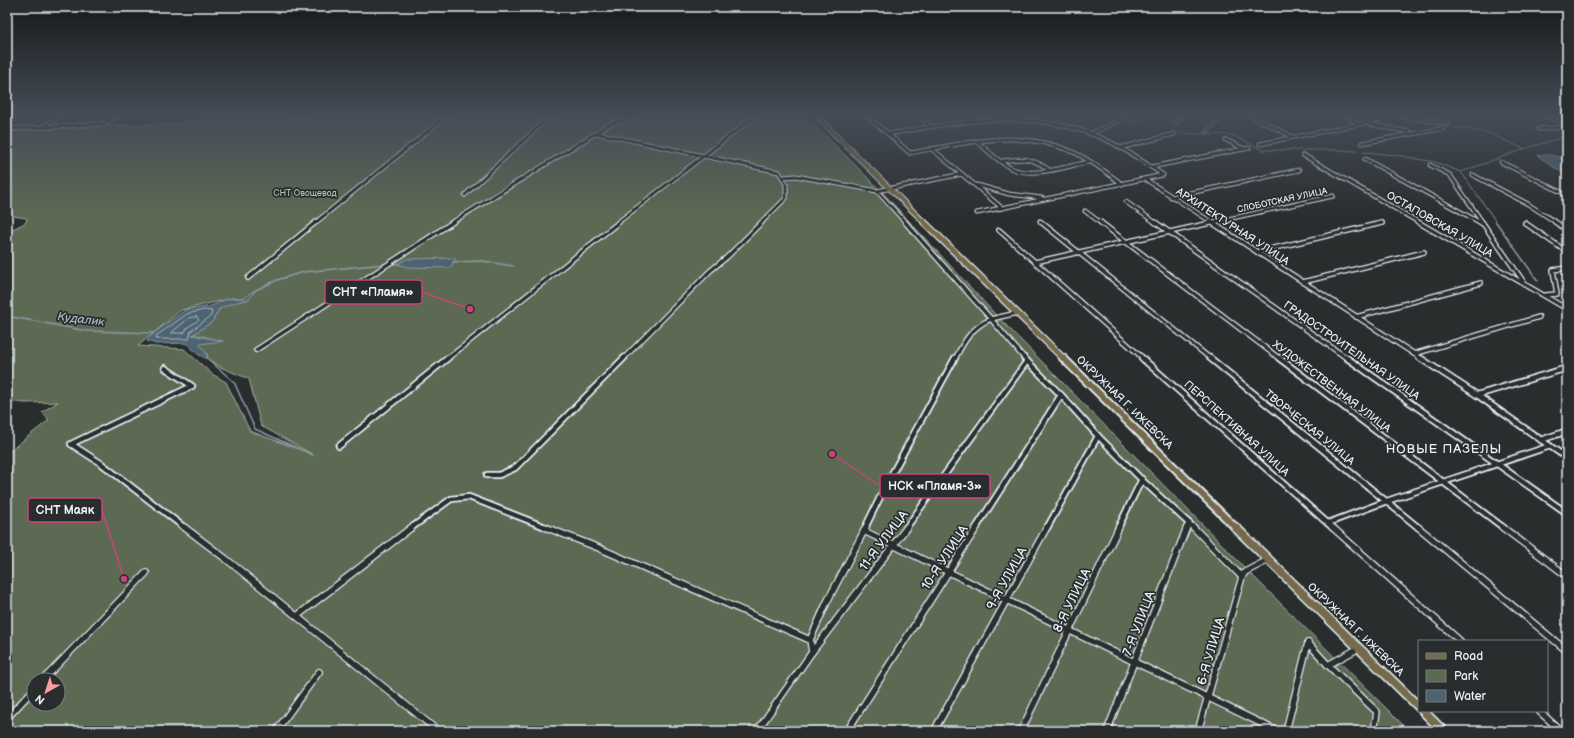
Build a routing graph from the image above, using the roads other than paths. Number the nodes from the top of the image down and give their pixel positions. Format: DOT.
graph roads {
  1 [pos="407,148"];
  2 [pos="515,148"];
  3 [pos="571,148"];
  4 [pos="669,148"];
  5 [pos="715,148"];
  6 [pos="849,148"];
  7 [pos="905,148"];
  8 [pos="935,148"];
  9 [pos="986,148"];
  10 [pos="1063,148"];
  11 [pos="1120,148"];
  12 [pos="932,149"];
  13 [pos="1244,149"];
  14 [pos="1303,155"];
  15 [pos="705,156"];
  16 [pos="1365,159"];
  17 [pos="1002,161"];
  18 [pos="1090,162"];
  19 [pos="1501,162"];
  20 [pos="1430,165"];
  21 [pos="1151,167"];
  22 [pos="1048,169"];
  23 [pos="1299,170"];
  24 [pos="962,174"];
  25 [pos="1473,175"];
  26 [pos="784,177"];
  27 [pos="1145,179"];
  28 [pos="974,184"];
  29 [pos="1122,184"];
  30 [pos="891,189"];
  31 [pos="876,191"];
  32 [pos="465,195"];
  33 [pos="1567,195"];
  34 [pos="1333,196"];
  35 [pos="1172,197"];
  36 [pos="1047,199"];
  37 [pos="1126,202"];
  38 [pos="1002,208"];
  39 [pos="1085,211"];
  40 [pos="977,213"];
  41 [pos="1040,221"];
  42 [pos="1210,222"];
  43 [pos="1382,223"];
  44 [pos="1525,223"];
  45 [pos="1485,225"];
  46 [pos="999,230"];
  47 [pos="1567,230"];
  48 [pos="1170,232"];
  49 [pos="1126,242"];
  50 [pos="1078,252"];
  51 [pos="1256,252"];
  52 [pos="1424,252"];
  53 [pos="1567,252"];
  54 [pos="1035,262"];
  55 [pos="1567,268"];
  56 [pos="248,278"];
  57 [pos="1303,282"];
  58 [pos="1481,283"];
  59 [pos="1524,283"];
  60 [pos="1546,295"];
  61 [pos="1567,309"];
  62 [pos="1017,312"];
  63 [pos="1356,317"];
  64 [pos="1539,317"];
  65 [pos="990,319"];
  66 [pos="256,350"];
  67 [pos="1414,354"];
  68 [pos="1027,361"];
  69 [pos="165,368"];
  70 [pos="1567,368"];
  71 [pos="1061,395"];
  72 [pos="1477,395"];
  73 [pos="1567,431"];
  74 [pos="1098,436"];
  75 [pos="1540,440"];
  76 [pos="339,446"];
  77 [pos="1550,446"];
  78 [pos="1567,458"];
  79 [pos="1498,465"];
  80 [pos="487,475"];
  81 [pos="1142,479"];
  82 [pos="1444,483"];
  83 [pos="1387,501"];
  84 [pos="1567,513"];
  85 [pos="1328,522"];
  86 [pos="1189,523"];
  87 [pos="864,530"];
  88 [pos="894,545"];
  89 [pos="1269,560"];
  90 [pos="948,571"];
  91 [pos="146,572"];
  92 [pos="1567,576"];
  93 [pos="1242,577"];
  94 [pos="1006,600"];
  95 [pos="297,616"];
  96 [pos="1068,630"];
  97 [pos="810,640"];
  98 [pos="1459,640"];
  99 [pos="1359,648"];
  100 [pos="1567,651"];
  101 [pos="812,652"];
  102 [pos="1134,662"];
  103 [pos="1328,665"];
  104 [pos="51,672"];
  105 [pos="318,672"];
  106 [pos="26,698"];
  107 [pos="1208,699"];
  108 [pos="1418,706"];
  109 [pos="1424,712"];
  110 [pos="1539,712"];
  111 [pos="7,718"];
  112 [pos="276,731"];
  113 [pos="438,731"];
  114 [pos="757,731"];
  115 [pos="847,731"];
  116 [pos="934,731"];
  117 [pos="1021,731"];
  118 [pos="1107,731"];
  119 [pos="1198,731"];
  120 [pos="1277,731"];
  121 [pos="1286,731"];
  122 [pos="1374,731"];
  123 [pos="1443,731"];
  124 [pos="1561,731"];
  1 -- 56 [label="street"];
  2 -- 32 [label="street"];
  3 -- 66 [label="street"];
  4 -- 15 [label="street"];
  5 -- 15 [label="street"];
  6 -- 30 [label="main road, ОКРУЖНАЯ Г. ИЖЕВСКА"];
  7 -- 12 [label="street"];
  8 -- 12 [label="street"];
  9 -- 17 [label="street"];
  10 -- 18 [label="street"];
  11 -- 21 [label="street"];
  12 -- 24 [label="street"];
  13 -- 21 [label="street"];
  14 -- 59 [label="street, ОСТАПОВСКАЯ УЛИЦА"];
  15 -- 26 [label="street"];
  15 -- 76 [label="street"];
  16 -- 45 [label="street"];
  17 -- 22 [label="street"];
  17 -- 22 [label="street"];
  18 -- 22 [label="street"];
  18 -- 29 [label="street"];
  19 -- 33 [label="street"];
  20 -- 45 [label="street"];
  21 -- 27 [label="street"];
  23 -- 35 [label="street"];
  24 -- 28 [label="street"];
  24 -- 30 [label="street"];
  25 -- 47 [label="street"];
  26 -- 31 [label="street"];
  26 -- 80 [label="street"];
  27 -- 29 [label="street"];
  27 -- 35 [label="street, АРХИТЕКТУРНАЯ УЛИЦА"];
  28 -- 36 [label="street"];
  28 -- 38 [label="street"];
  29 -- 36 [label="street"];
  30 -- 31 [label="street"];
  30 -- 62 [label="main road, ОКРУЖНАЯ Г. ИЖЕВСКА"];
  31 -- 65 [label="street"];
  34 -- 42 [label="street, СЛОБОТСКАЯ УЛИЦА"];
  35 -- 42 [label="street, АРХИТЕКТУРНАЯ УЛИЦА"];
  36 -- 38 [label="street"];
  37 -- 48 [label="street, ГРАДОСТРОИТЕЛЬНАЯ УЛИЦА"];
  38 -- 40 [label="street"];
  39 -- 49 [label="street, ХУДОЖЕСТВЕННАЯ УЛИЦА"];
  41 -- 50 [label="street, ТВОРЧЕСКАЯ УЛИЦА"];
  42 -- 48 [label="street, СЛОБОТСКАЯ УЛИЦА"];
  42 -- 51 [label="street, АРХИТЕКТУРНАЯ УЛИЦА"];
  43 -- 51 [label="street"];
  44 -- 53 [label="street"];
  45 -- 59 [label="street"];
  46 -- 54 [label="street, ПЕРСПЕКТИВНАЯ УЛИЦА"];
  48 -- 49 [label="street, СЛОБОТСКАЯ УЛИЦА"];
  48 -- 79 [label="street, ГРАДОСТРОИТЕЛЬНАЯ УЛИЦА"];
  49 -- 50 [label="street, СЛОБОТСКАЯ УЛИЦА"];
  49 -- 82 [label="street, ХУДОЖЕСТВЕННАЯ УЛИЦА"];
  50 -- 54 [label="street, СЛОБОТСКАЯ УЛИЦА"];
  50 -- 83 [label="street, ТВОРЧЕСКАЯ УЛИЦА"];
  51 -- 57 [label="street, АРХИТЕКТУРНАЯ УЛИЦА"];
  52 -- 57 [label="street"];
  54 -- 85 [label="street, ПЕРСПЕКТИВНАЯ УЛИЦА"];
  55 -- 60 [label="street"];
  57 -- 63 [label="street, АРХИТЕКТУРНАЯ УЛИЦА"];
  58 -- 63 [label="street"];
  59 -- 60 [label="street, ОСТАПОВСКАЯ УЛИЦА"];
  60 -- 61 [label="street, ОСТАПОВСКАЯ УЛИЦА"];
  62 -- 65 [label="street"];
  62 -- 89 [label="main road, ОКРУЖНАЯ Г. ИЖЕВСКА"];
  63 -- 67 [label="street, АРХИТЕКТУРНАЯ УЛИЦА"];
  64 -- 67 [label="street"];
  65 -- 68 [label="street"];
  65 -- 87 [label="street"];
  67 -- 72 [label="street, АРХИТЕКТУРНАЯ УЛИЦА"];
  68 -- 71 [label="street"];
  68 -- 88 [label="street, 11-Я УЛИЦА"];
  69 -- 95 [label="street"];
  70 -- 72 [label="street"];
  71 -- 74 [label="street"];
  71 -- 90 [label="street, 10-Я УЛИЦА"];
  72 -- 75 [label="street, АРХИТЕКТУРНАЯ УЛИЦА"];
  73 -- 75 [label="street"];
  74 -- 81 [label="street"];
  74 -- 94 [label="street, 9-Я УЛИЦА"];
  75 -- 77 [label="street, АРХИТЕКТУРНАЯ УЛИЦА"];
  77 -- 78 [label="street, АРХИТЕКТУРНАЯ УЛИЦА"];
  77 -- 79 [label="street"];
  79 -- 82 [label="street"];
  79 -- 84 [label="street, ГРАДОСТРОИТЕЛЬНАЯ УЛИЦА"];
  81 -- 86 [label="street"];
  81 -- 96 [label="street, 8-Я УЛИЦА"];
  82 -- 83 [label="street"];
  82 -- 92 [label="street, ХУДОЖЕСТВЕННАЯ УЛИЦА"];
  83 -- 85 [label="street"];
  83 -- 100 [label="street, ТВОРЧЕСКАЯ УЛИЦА"];
  85 -- 98 [label="street, ПЕРСПЕКТИВНАЯ УЛИЦА"];
  86 -- 93 [label="street"];
  86 -- 102 [label="street, 7-Я УЛИЦА"];
  87 -- 88 [label="street"];
  87 -- 97 [label="street"];
  88 -- 90 [label="street"];
  88 -- 101 [label="street, 11-Я УЛИЦА"];
  89 -- 93 [label="street"];
  89 -- 99 [label="main road, ОКРУЖНАЯ Г. ИЖЕВСКА"];
  90 -- 94 [label="street"];
  90 -- 115 [label="street, 10-Я УЛИЦА"];
  91 -- 104 [label="street"];
  93 -- 107 [label="street, 6-Я УЛИЦА"];
  94 -- 96 [label="street"];
  94 -- 116 [label="street, 9-Я УЛИЦА"];
  95 -- 97 [label="street"];
  95 -- 113 [label="street"];
  96 -- 102 [label="street"];
  96 -- 117 [label="street, 8-Я УЛИЦА"];
  97 -- 101 [label="street"];
  99 -- 103 [label="street"];
  99 -- 108 [label="main road, ОКРУЖНАЯ Г. ИЖЕВСКА"];
  101 -- 114 [label="street, 11-Я УЛИЦА"];
  102 -- 107 [label="street"];
  102 -- 118 [label="street, 7-Я УЛИЦА"];
  103 -- 121 [label="street"];
  103 -- 122 [label="street"];
  105 -- 112 [label="street"];
  106 -- 111 [label="street"];
  107 -- 119 [label="street, 6-Я УЛИЦА"];
  107 -- 120 [label="street"];
  109 -- 123 [label="main road"];
  110 -- 124 [label="street"];
}
